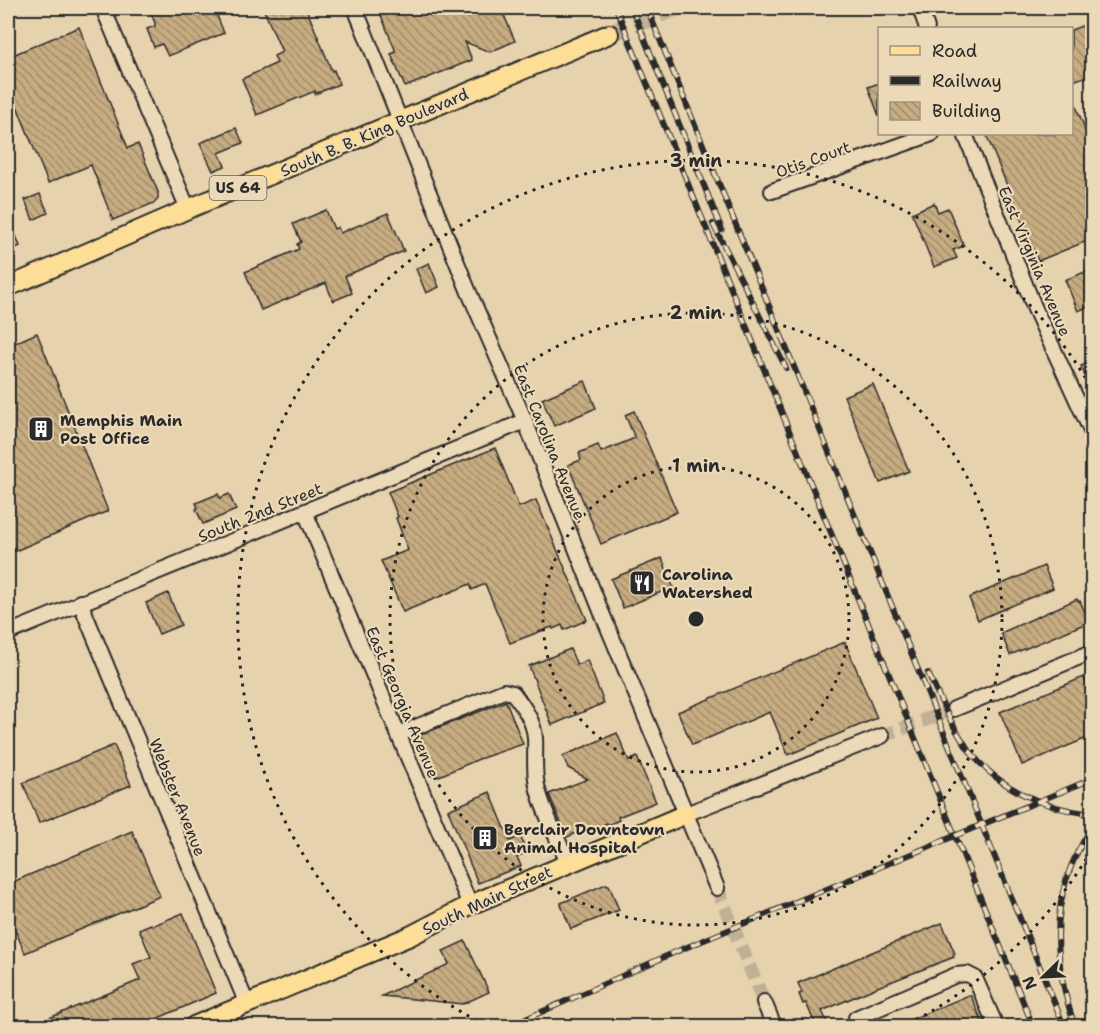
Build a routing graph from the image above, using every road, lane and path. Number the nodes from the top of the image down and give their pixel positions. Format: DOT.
graph roads {
  1 [pos="104,8"];
  2 [pos="355,8"];
  3 [pos="920,8"];
  4 [pos="927,27"];
  5 [pos="609,34"];
  6 [pos="401,121"];
  7 [pos="929,135"];
  8 [pos="965,135"];
  9 [pos="772,191"];
  10 [pos="188,208"];
  11 [pos="8,287"];
  12 [pos="525,421"];
  13 [pos="1092,433"];
  14 [pos="305,512"];
  15 [pos="80,602"];
  16 [pos="8,633"];
  17 [pos="1092,652"];
  18 [pos="954,709"];
  19 [pos="399,734"];
  20 [pos="882,736"];
  21 [pos="686,814"];
  22 [pos="568,863"];
  23 [pos="717,888"];
  24 [pos="470,905"];
  25 [pos="764,1002"];
  26 [pos="247,1004"];
  27 [pos="856,1022"];
  28 [pos="194,1026"];
  29 [pos="774,1026"];
  30 [pos="996,1026"];
  1 -- 10 [label="street"];
  2 -- 6 [label="street, East Carolina Avenue"];
  3 -- 4 [label="street"];
  5 -- 6 [label="main road, South B. B. King Boulevard / US 64"];
  6 -- 10 [label="main road, South B. B. King Boulevard / US 64"];
  6 -- 12 [label="street, East Carolina Avenue"];
  7 -- 9 [label="street, Otis Court"];
  8 -- 13 [label="street, East Virginia Avenue"];
  10 -- 11 [label="main road, South B. B. King Boulevard / US 64"];
  12 -- 14 [label="street, South 2nd Street"];
  12 -- 21 [label="street, East Carolina Avenue"];
  14 -- 15 [label="street, South 2nd Street"];
  14 -- 19 [label="street, East Georgia Avenue"];
  15 -- 16 [label="street, South 2nd Street"];
  15 -- 26 [label="street, Webster Avenue"];
  17 -- 18 [label="street"];
  19 -- 22 [label="street"];
  19 -- 24 [label="street, East Georgia Avenue"];
  20 -- 21 [label="street, South Main Street"];
  21 -- 22 [label="main road, South Main Street"];
  21 -- 23 [label="street, East Carolina Avenue"];
  22 -- 24 [label="main road, South Main Street"];
  24 -- 26 [label="main road, South Main Street"];
  25 -- 29 [label="street"];
  26 -- 28 [label="main road, South Main Street"];
  27 -- 30 [label="street"];
}
